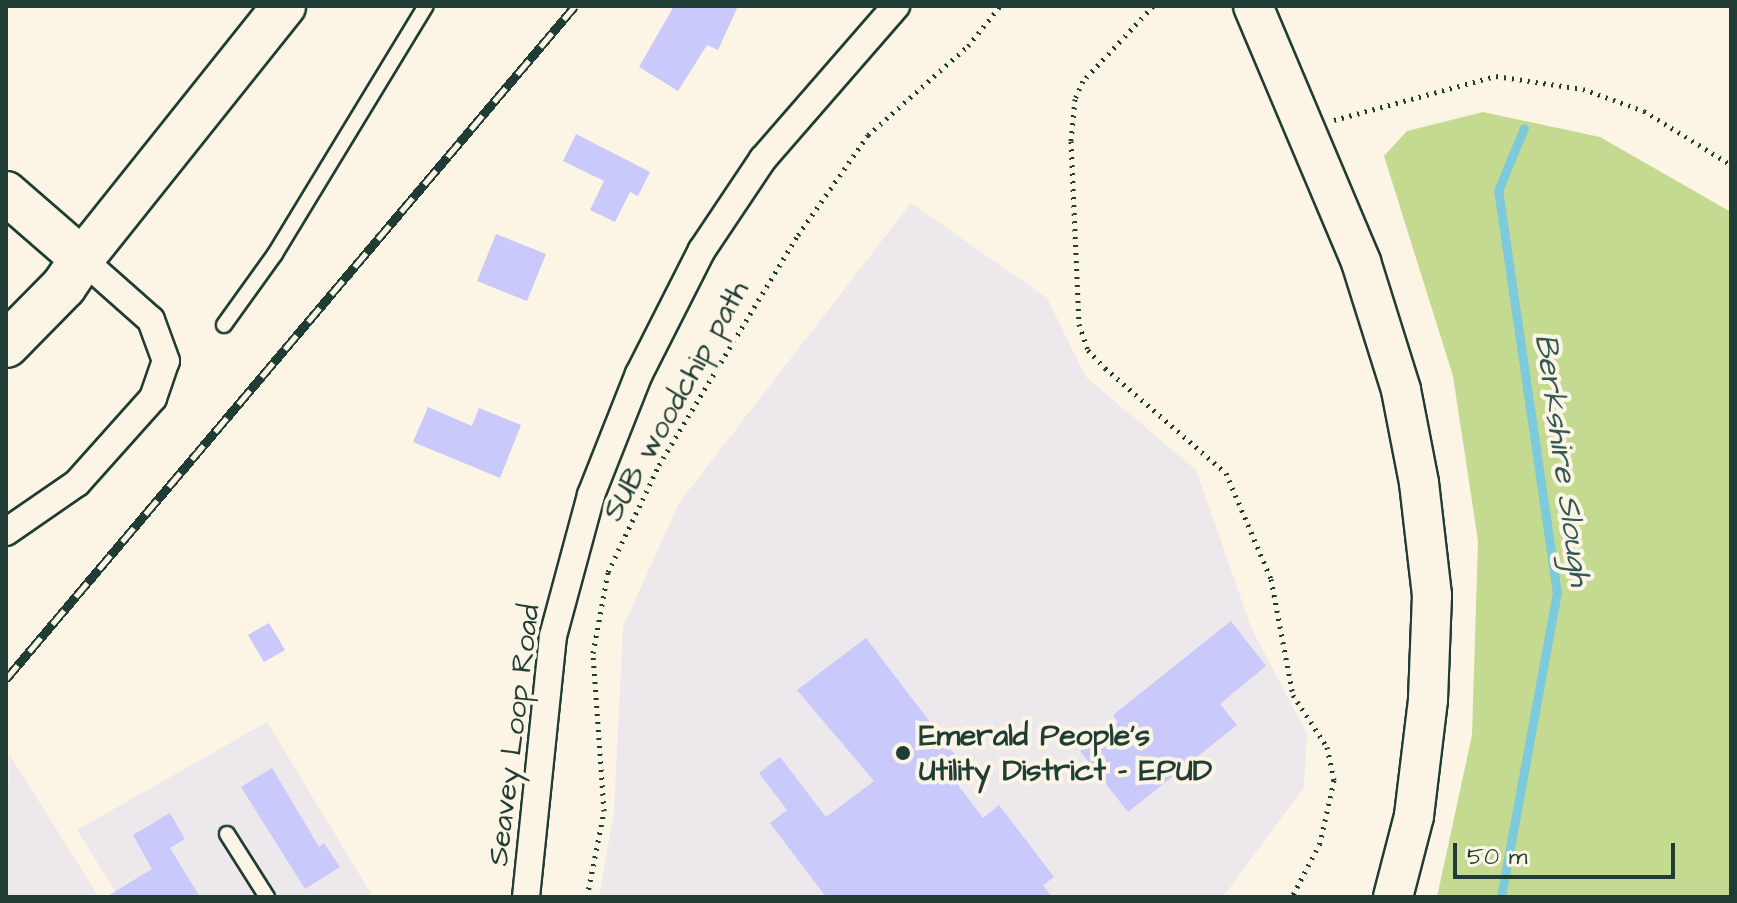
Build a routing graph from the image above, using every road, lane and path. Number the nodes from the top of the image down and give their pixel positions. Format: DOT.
graph roads {
  1 [pos="284,6"];
  2 [pos="426,6"];
  3 [pos="896,6"];
  4 [pos="1000,6"];
  5 [pos="1153,6"];
  6 [pos="1253,6"];
  7 [pos="1305,128"];
  8 [pos="1731,165"];
  9 [pos="6,193"];
  10 [pos="82,259"];
  11 [pos="224,325"];
  12 [pos="6,345"];
  13 [pos="6,532"];
  14 [pos="227,834"];
  15 [pos="267,897"];
  16 [pos="526,897"];
  17 [pos="587,897"];
  18 [pos="1292,897"];
  19 [pos="1393,897"];
  1 -- 10 [label="main road"];
  2 -- 11 [label="lane"];
  3 -- 16 [label="street, Seavey Loop Road"];
  4 -- 17 [label="path, SUB woodchip path"];
  5 -- 18 [label="path"];
  6 -- 7 [label="main road"];
  7 -- 8 [label="path"];
  7 -- 19 [label="main road"];
  9 -- 10 [label="main road"];
  10 -- 12 [label="highway"];
  10 -- 13 [label="street"];
  14 -- 15 [label="lane"];
}
